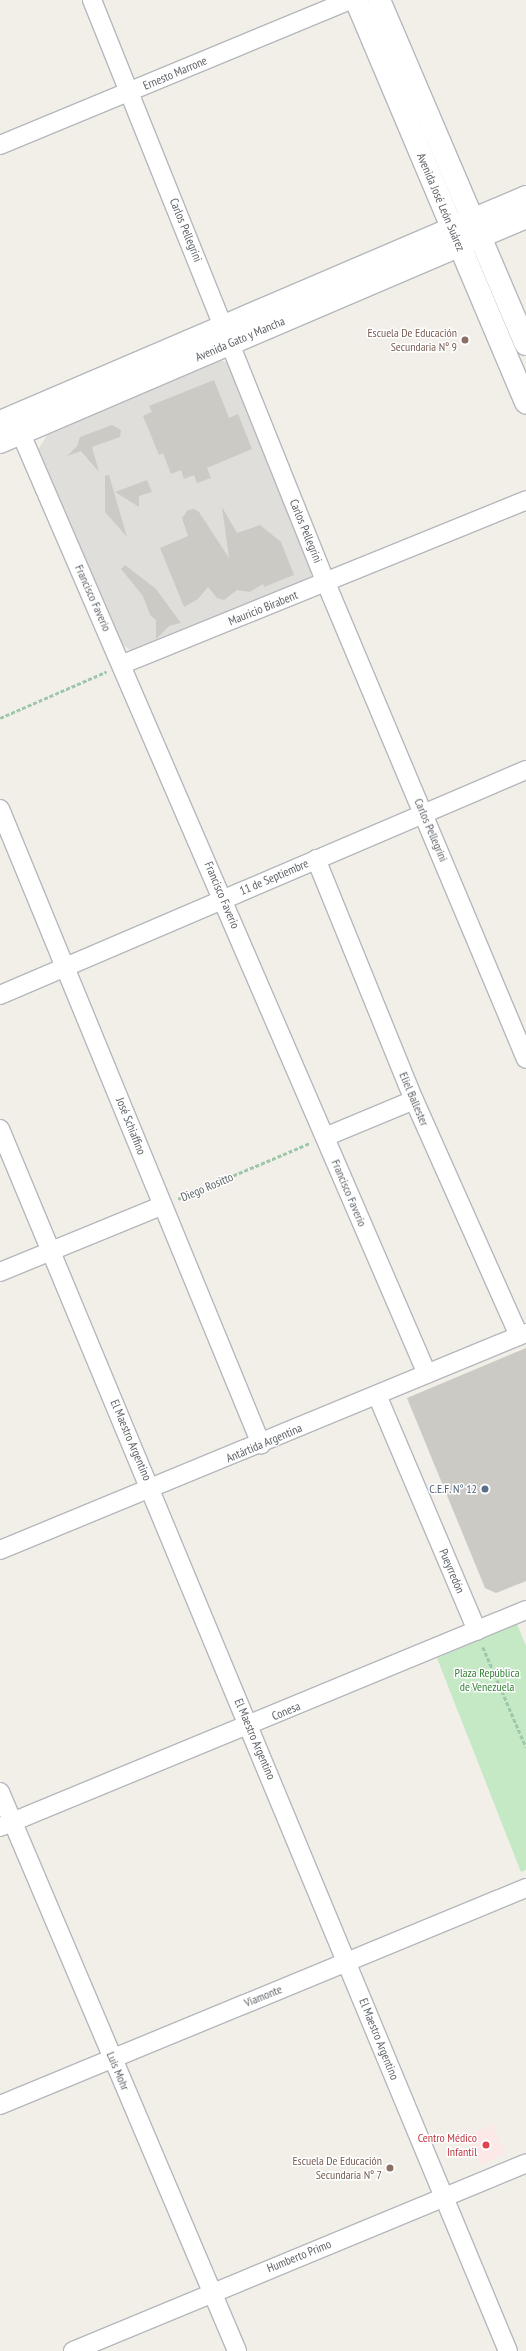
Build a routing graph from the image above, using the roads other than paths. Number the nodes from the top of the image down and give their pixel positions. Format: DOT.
graph roads {
  1 [pos="92,0"];
  2 [pos="350,0"];
  3 [pos="356,0"];
  4 [pos="379,0"];
  5 [pos="131,92"];
  6 [pos="0,145"];
  7 [pos="526,197"];
  8 [pos="526,217"];
  9 [pos="476,227"];
  10 [pos="456,238"];
  11 [pos="227,335"];
  12 [pos="526,344"];
  13 [pos="526,403"];
  14 [pos="11,424"];
  15 [pos="0,442"];
  16 [pos="526,500"];
  17 [pos="326,582"];
  18 [pos="123,664"];
  19 [pos="526,770"];
  20 [pos="0,809"];
  21 [pos="424,813"];
  22 [pos="316,859"];
  23 [pos="223,899"];
  24 [pos="65,967"];
  25 [pos="0,995"];
  26 [pos="525,1055"];
  27 [pos="414,1100"];
  28 [pos="0,1129"];
  29 [pos="325,1137"];
  30 [pos="163,1205"];
  31 [pos="50,1252"];
  32 [pos="0,1272"];
  33 [pos="522,1335"];
  34 [pos="427,1374"];
  35 [pos="377,1395"];
  36 [pos="261,1444"];
  37 [pos="152,1489"];
  38 [pos="0,1550"];
  39 [pos="526,1610"];
  40 [pos="477,1631"];
  41 [pos="249,1726"];
  42 [pos="0,1792"];
  43 [pos="6,1824"];
  44 [pos="526,1888"];
  45 [pos="348,1962"];
  46 [pos="112,2056"];
  47 [pos="0,2105"];
  48 [pos="526,2163"];
  49 [pos="444,2197"];
  50 [pos="212,2292"];
  51 [pos="73,2351"];
  52 [pos="236,2351"];
  53 [pos="508,2351"];
  1 -- 5 [label="street, Carlos Pellegrini"];
  2 -- 5 [label="street, Ernesto Marrone"];
  3 -- 10 [label="main road, Avenida José León Suárez"];
  4 -- 9 [label="main road, Avenida José León Suárez"];
  5 -- 6 [label="street, Ernesto Marrone"];
  5 -- 11 [label="street, Carlos Pellegrini"];
  7 -- 9 [label="main road"];
  8 -- 9 [label="main road"];
  9 -- 10 [label="main road, Avenida Gato y Mancha"];
  9 -- 12 [label="main road, Avenida José León Suárez"];
  10 -- 11 [label="main road, Avenida Gato y Mancha"];
  10 -- 13 [label="main road, Avenida José León Suárez"];
  11 -- 14 [label="main road, Avenida Gato y Mancha"];
  11 -- 17 [label="street, Carlos Pellegrini"];
  14 -- 15 [label="main road, Avenida Gato y Mancha"];
  14 -- 18 [label="street, Francisco Faverio"];
  16 -- 17 [label="street, Mauricio Birabent"];
  17 -- 18 [label="street, Mauricio Birabent"];
  17 -- 21 [label="street, Carlos Pellegrini"];
  18 -- 23 [label="street, Francisco Faverio"];
  19 -- 21 [label="street, 11 de Septiembre"];
  20 -- 24 [label="street, José Schiaffino"];
  21 -- 22 [label="street, 11 de Septiembre"];
  21 -- 26 [label="street, Carlos Pellegrini"];
  22 -- 23 [label="street, 11 de Septiembre"];
  22 -- 27 [label="street, Eliel Ballester"];
  23 -- 24 [label="street, 11 de Septiembre"];
  23 -- 29 [label="street, Francisco Faverio"];
  24 -- 25 [label="street, 11 de Septiembre"];
  24 -- 30 [label="street, José Schiaffino"];
  27 -- 29 [label="street"];
  27 -- 33 [label="street, Eliel Ballester"];
  28 -- 31 [label="street, El Maestro Argentino"];
  29 -- 34 [label="street, Francisco Faverio"];
  30 -- 31 [label="street"];
  30 -- 36 [label="street, José Schiaffino"];
  31 -- 32 [label="street"];
  31 -- 37 [label="street, El Maestro Argentino"];
  33 -- 34 [label="street, Antártida Argentina"];
  34 -- 35 [label="street, Antártida Argentina"];
  35 -- 36 [label="street, Antártida Argentina"];
  35 -- 40 [label="street, Pueyrredón"];
  36 -- 37 [label="street, Antártida Argentina"];
  37 -- 38 [label="street, Antártida Argentina"];
  37 -- 41 [label="street, El Maestro Argentino"];
  39 -- 40 [label="street, Conesa"];
  40 -- 41 [label="street, Conesa"];
  41 -- 43 [label="street, Conesa"];
  41 -- 45 [label="street, El Maestro Argentino"];
  42 -- 43 [label="street, Luis Mohr"];
  43 -- 46 [label="street, Luis Mohr"];
  44 -- 45 [label="street, Viamonte"];
  45 -- 46 [label="street, Viamonte"];
  45 -- 49 [label="street, El Maestro Argentino"];
  46 -- 47 [label="street, Viamonte"];
  46 -- 50 [label="street, Luis Mohr"];
  48 -- 49 [label="street, Humberto Primo"];
  49 -- 50 [label="street, Humberto Primo"];
  49 -- 53 [label="street, El Maestro Argentino"];
  50 -- 51 [label="street, Humberto Primo"];
  50 -- 52 [label="street, Luis Mohr"];
}
